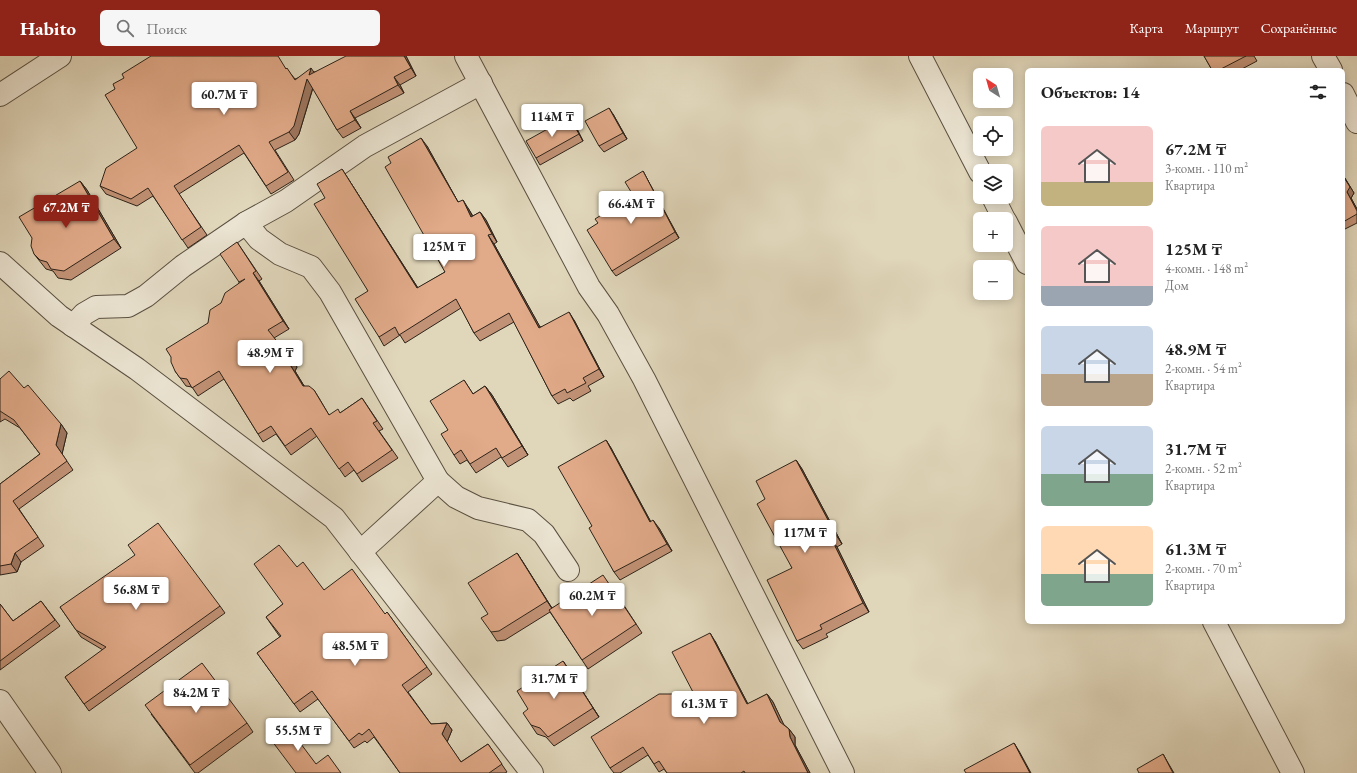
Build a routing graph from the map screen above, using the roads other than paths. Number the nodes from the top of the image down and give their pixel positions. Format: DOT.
graph roads {
  1 [pos="60,56"];
  2 [pos="466,56"];
  3 [pos="920,56"];
  4 [pos="1323,56"];
  5 [pos="1330,68"];
  6 [pos="481,83"];
  7 [pos="0,94"];
  8 [pos="1345,98"];
  9 [pos="1357,122"];
  10 [pos="976,164"];
  11 [pos="246,223"];
  12 [pos="1013,236"];
  13 [pos="1025,259"];
  14 [pos="0,264"];
  15 [pos="73,326"];
  16 [pos="438,481"];
  17 [pos="360,552"];
  18 [pos="568,570"];
  19 [pos="1215,624"];
  20 [pos="0,701"];
  21 [pos="50,773"];
  22 [pos="532,773"];
  23 [pos="843,773"];
  24 [pos="1293,773"];
  1 -- 7 [label="street"];
  2 -- 6 [label="street"];
  3 -- 10 [label="street"];
  4 -- 5 [label="street"];
  6 -- 11 [label="street"];
  6 -- 23 [label="street"];
  8 -- 9 [label="street"];
  11 -- 15 [label="street"];
  11 -- 16 [label="street"];
  12 -- 13 [label="street"];
  14 -- 15 [label="street"];
  15 -- 17 [label="street"];
  16 -- 17 [label="street"];
  16 -- 18 [label="street"];
  17 -- 22 [label="street"];
  19 -- 24 [label="street"];
  20 -- 21 [label="street"];
}
